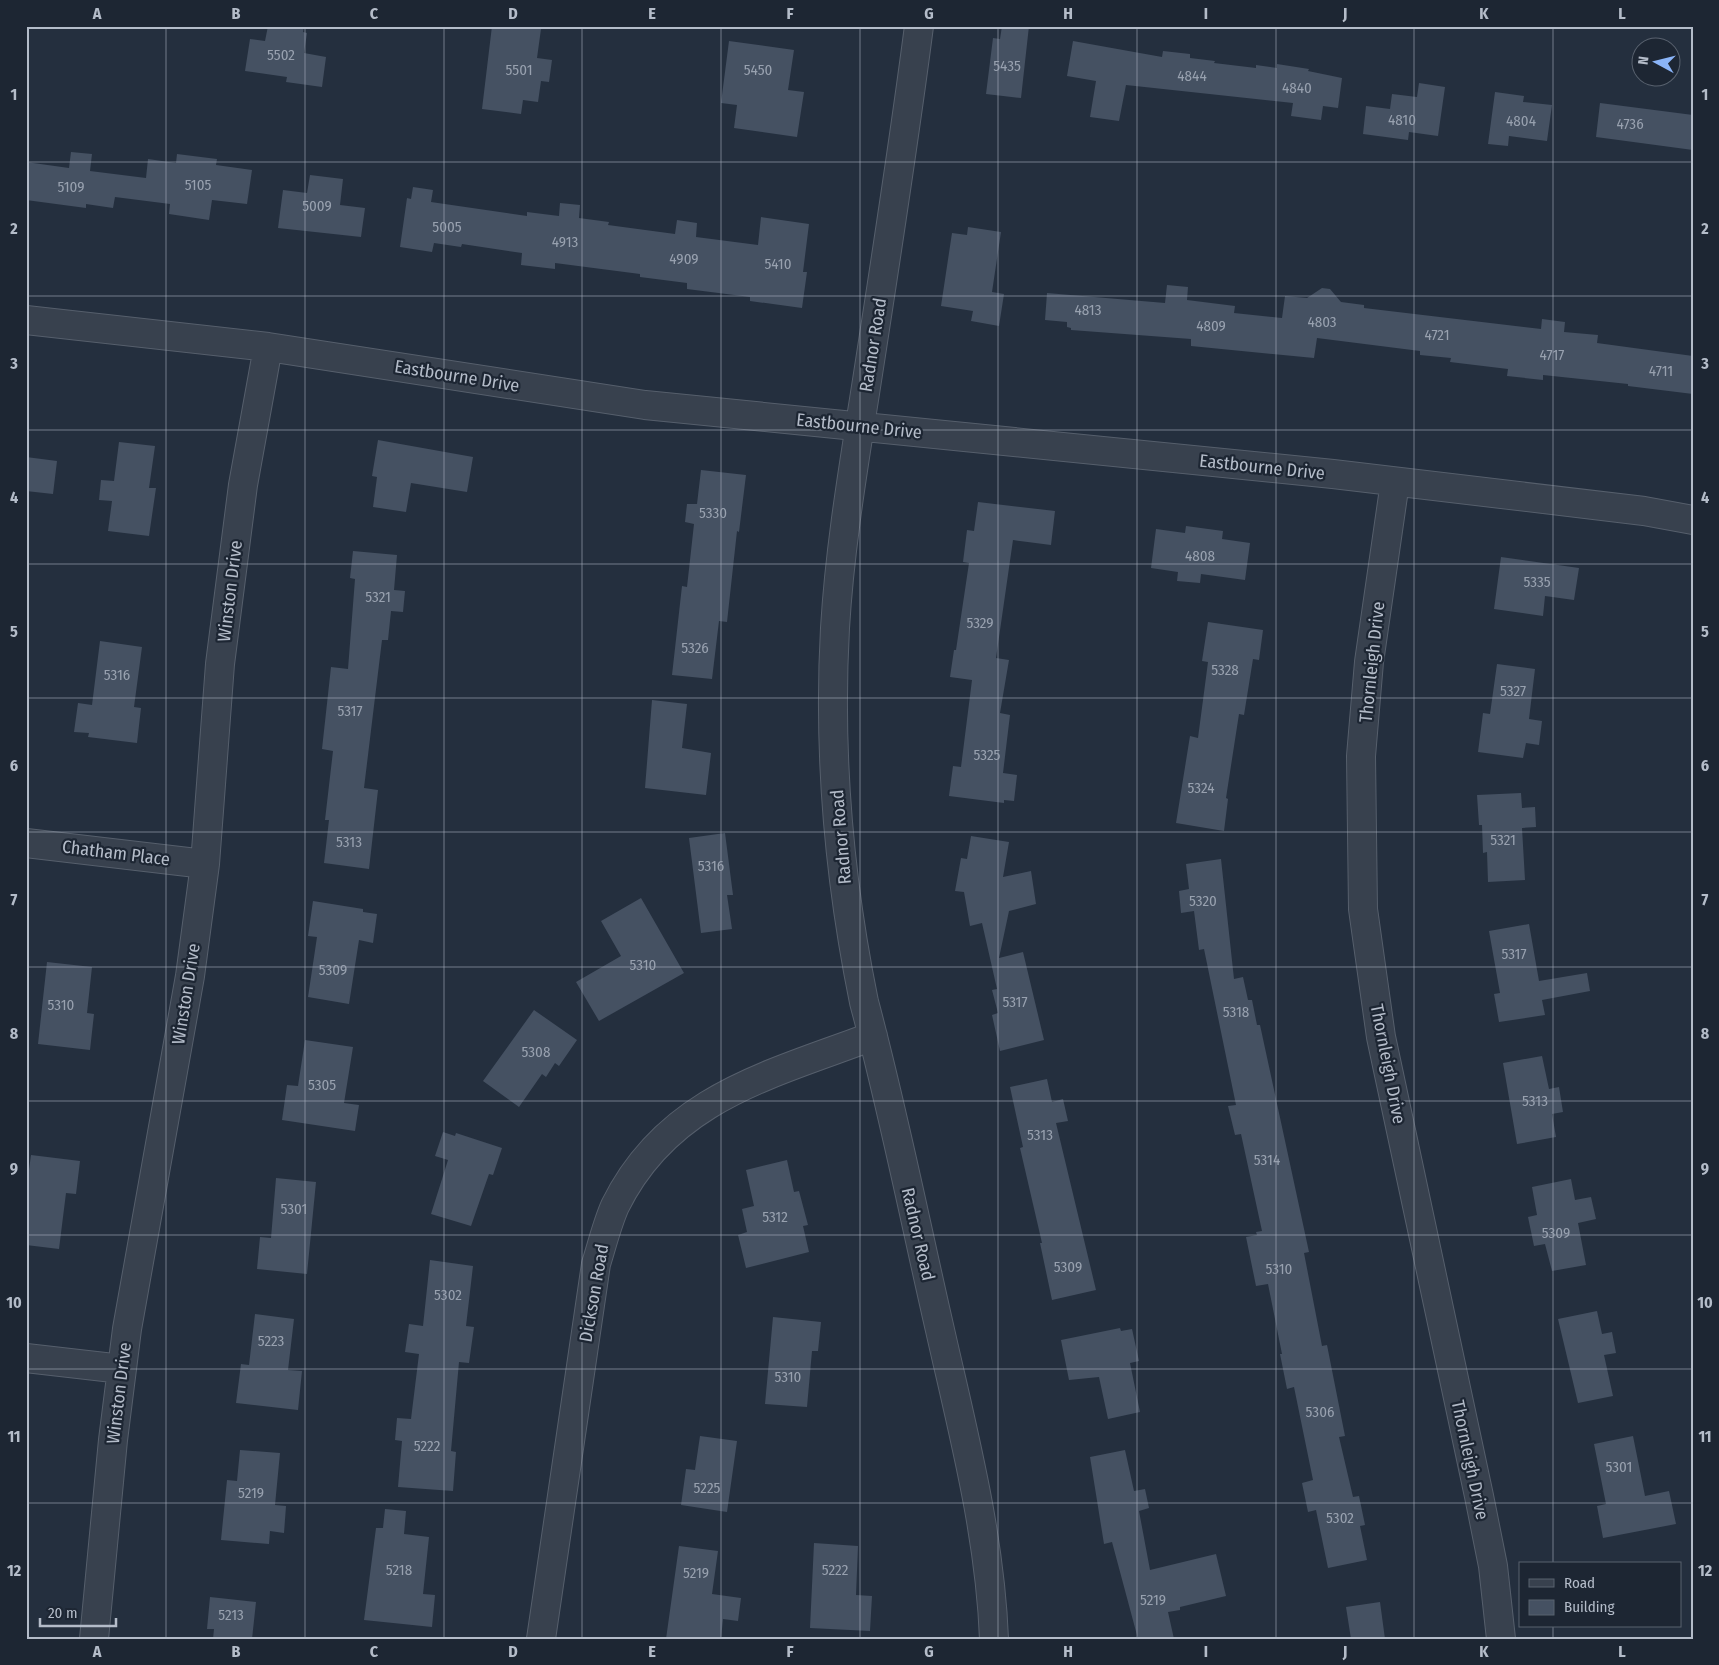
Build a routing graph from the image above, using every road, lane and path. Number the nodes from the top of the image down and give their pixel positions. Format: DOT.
graph roads {
  1 [pos="919,26"];
  2 [pos="26,320"];
  3 [pos="268,348"];
  4 [pos="860,426"];
  5 [pos="1395,482"];
  6 [pos="1693,520"];
  7 [pos="26,843"];
  8 [pos="205,864"];
  9 [pos="873,1036"];
  10 [pos="26,1358"];
  11 [pos="122,1369"];
  12 [pos="94,1639"];
  13 [pos="542,1639"];
  14 [pos="994,1639"];
  15 [pos="1501,1639"];
  1 -- 4 [label="street, Radnor Road"];
  2 -- 3 [label="street, Eastbourne Drive"];
  3 -- 4 [label="street, Eastbourne Drive"];
  3 -- 8 [label="street, Winston Drive"];
  4 -- 5 [label="street, Eastbourne Drive"];
  4 -- 9 [label="street, Radnor Road"];
  5 -- 6 [label="street, Eastbourne Drive"];
  5 -- 15 [label="street, Thornleigh Drive"];
  7 -- 8 [label="street, Chatham Place"];
  8 -- 11 [label="street, Winston Drive"];
  9 -- 13 [label="street, Dickson Road"];
  9 -- 14 [label="street, Radnor Road"];
  10 -- 11 [label="street"];
  11 -- 12 [label="street, Winston Drive"];
}
